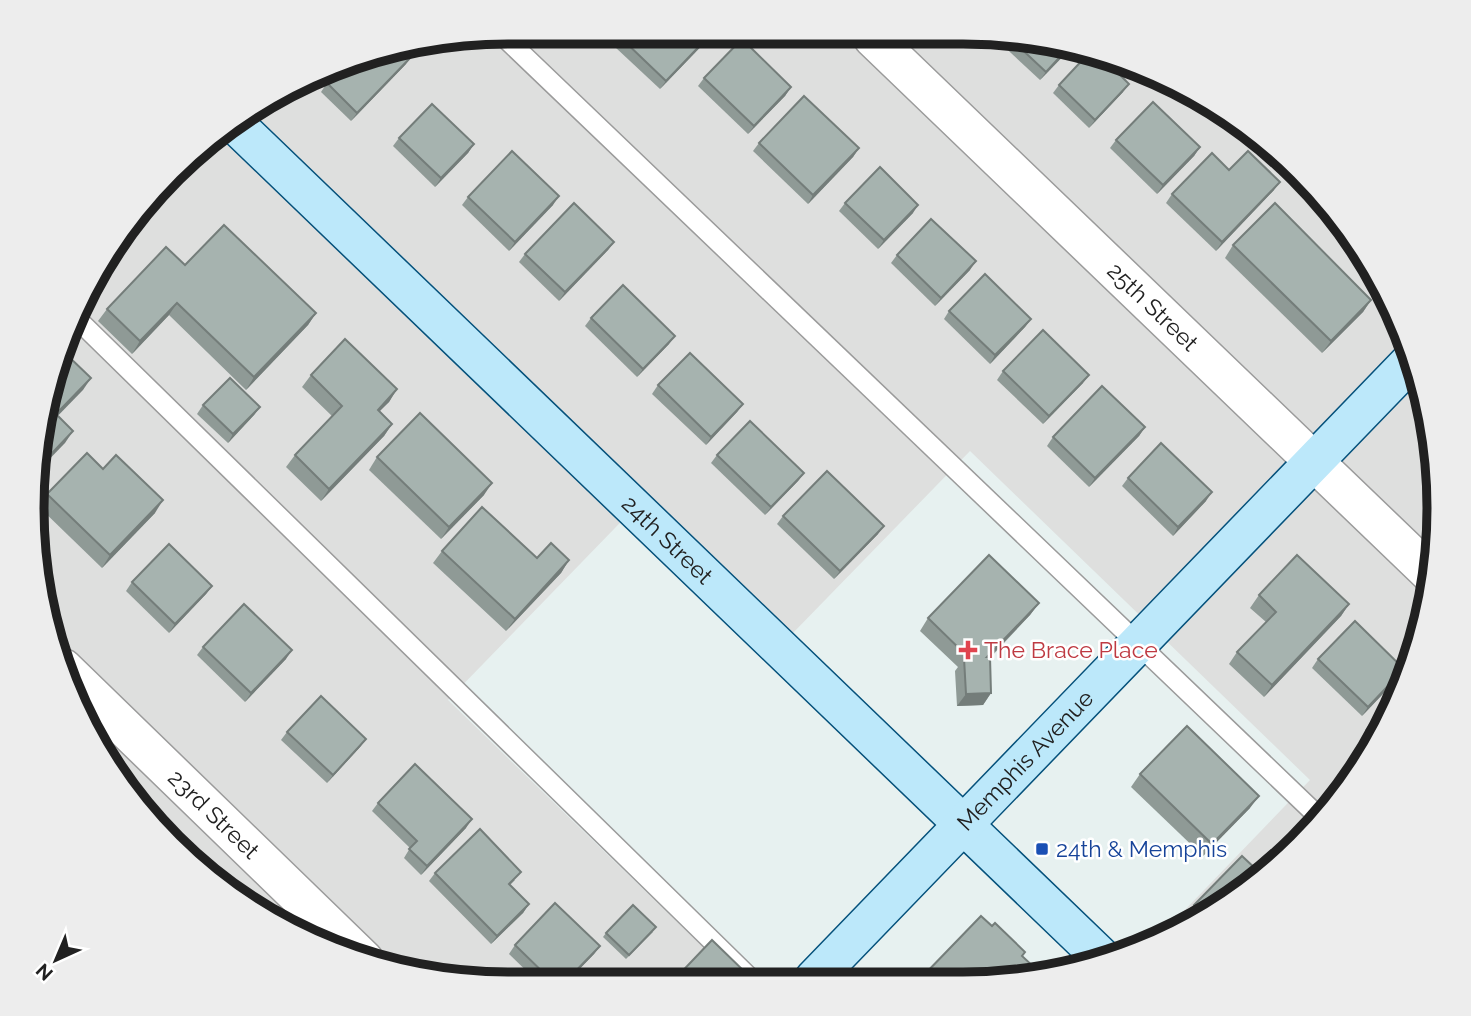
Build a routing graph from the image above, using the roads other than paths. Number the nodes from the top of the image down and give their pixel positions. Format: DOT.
graph roads {
  1 [pos="512,44"];
  2 [pos="879,44"];
  3 [pos="240,129"];
  4 [pos="82,324"];
  5 [pos="1405,367"];
  6 [pos="1314,462"];
  7 [pos="1423,567"];
  8 [pos="1139,643"];
  9 [pos="77,681"];
  10 [pos="1314,812"];
  11 [pos="962,826"];
  12 [pos="347,943"];
  13 [pos="1095,953"];
  14 [pos="743,972"];
  15 [pos="821,972"];
  1 -- 8 [label="lane"];
  2 -- 6 [label="street, 25th Street"];
  3 -- 11 [label="street, 24th Street"];
  4 -- 14 [label="lane"];
  5 -- 6 [label="street, Memphis Avenue"];
  6 -- 7 [label="street, 25th Street"];
  6 -- 8 [label="street, Memphis Avenue"];
  8 -- 10 [label="lane"];
  8 -- 11 [label="street, Memphis Avenue"];
  9 -- 12 [label="street, 23rd Street"];
  11 -- 13 [label="street, 24th Street"];
  11 -- 15 [label="street, Memphis Avenue"];
}
